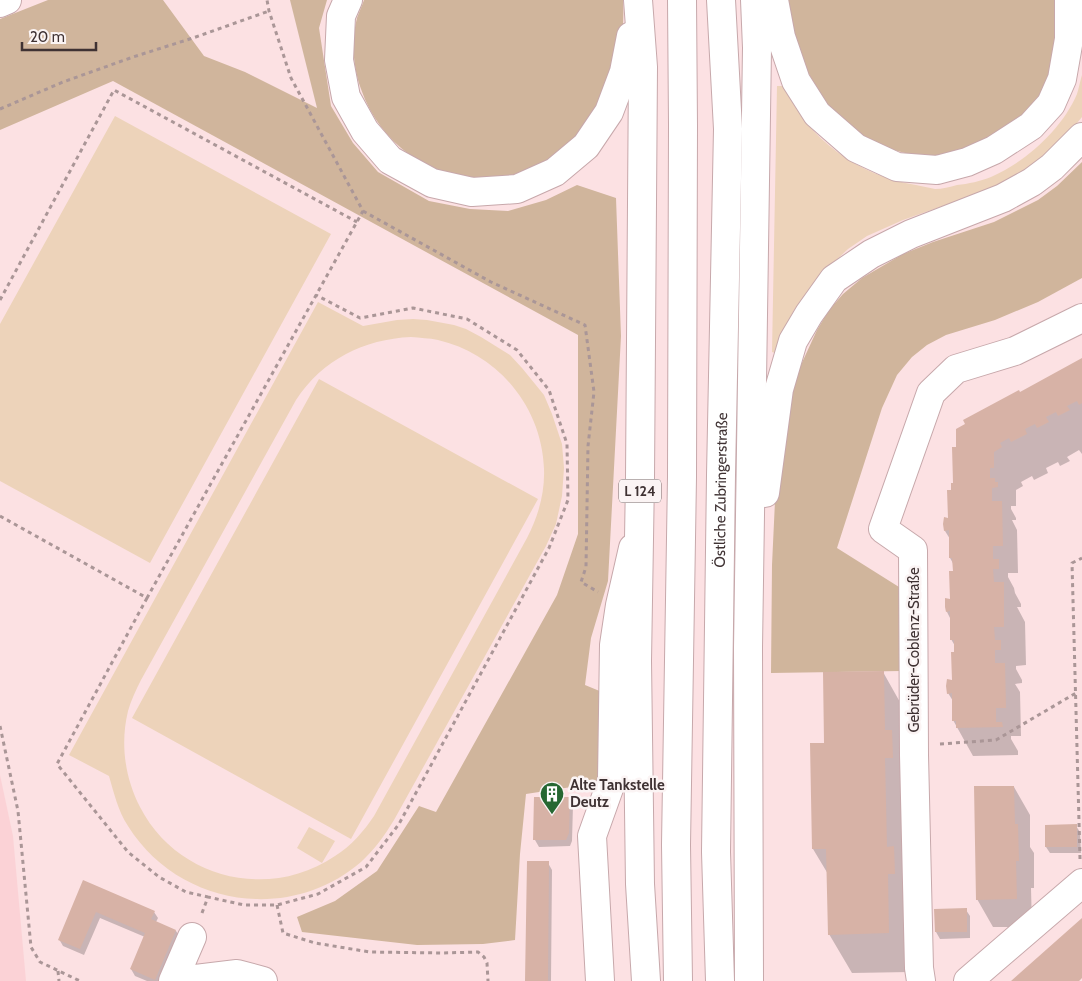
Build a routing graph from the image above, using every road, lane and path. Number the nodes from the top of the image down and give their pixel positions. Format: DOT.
graph roads {
  1 [pos="7,0"];
  2 [pos="267,0"];
  3 [pos="348,0"];
  4 [pos="637,0"];
  5 [pos="682,0"];
  6 [pos="721,0"];
  7 [pos="755,0"];
  8 [pos="774,0"];
  9 [pos="1069,0"];
  10 [pos="0,3"];
  11 [pos="269,11"];
  12 [pos="0,110"];
  13 [pos="1082,137"];
  14 [pos="363,210"];
  15 [pos="357,222"];
  16 [pos="316,295"];
  17 [pos="0,300"];
  18 [pos="1082,318"];
  19 [pos="0,516"];
  20 [pos="639,516"];
  21 [pos="1082,558"];
  22 [pos="581,582"];
  23 [pos="147,598"];
  24 [pos="748,648"];
  25 [pos="1076,693"];
  26 [pos="0,726"];
  27 [pos="914,755"];
  28 [pos="1081,884"];
  29 [pos="208,897"];
  30 [pos="277,905"];
  31 [pos="192,937"];
  32 [pos="57,971"];
  33 [pos="59,981"];
  34 [pos="80,981"];
  35 [pos="173,981"];
  36 [pos="179,981"];
  37 [pos="264,981"];
  38 [pos="488,981"];
  39 [pos="600,981"];
  40 [pos="646,981"];
  41 [pos="678,981"];
  42 [pos="720,981"];
  43 [pos="749,981"];
  44 [pos="921,981"];
  45 [pos="968,981"];
  1 -- 10 [label="main road"];
  2 -- 11 [label="path"];
  3 -- 4 [label="main road"];
  4 -- 20 [label="main road, L 124"];
  5 -- 41 [label="main road, L 124"];
  6 -- 42 [label="main road, Östliche Zubringerstraße"];
  7 -- 24 [label="main road"];
  8 -- 9 [label="main road"];
  11 -- 12 [label="path"];
  11 -- 14 [label="path"];
  13 -- 24 [label="main road"];
  14 -- 15 [label="path"];
  14 -- 22 [label="path"];
  15 -- 16 [label="path"];
  15 -- 17 [label="path"];
  16 -- 23 [label="path"];
  16 -- 30 [label="path"];
  18 -- 27 [label="main road, Gebrüder-Coblenz-Straße"];
  19 -- 23 [label="path"];
  20 -- 39 [label="main road"];
  20 -- 40 [label="main road, L 124"];
  21 -- 25 [label="path"];
  23 -- 29 [label="path"];
  24 -- 43 [label="main road"];
  25 -- 27 [label="path"];
  25 -- 28 [label="path"];
  26 -- 32 [label="path"];
  27 -- 44 [label="main road, Gebrüder-Coblenz-Straße"];
  28 -- 45 [label="main road"];
  29 -- 30 [label="path"];
  29 -- 31 [label="path"];
  30 -- 38 [label="path"];
  31 -- 35 [label="main road"];
  32 -- 33 [label="path"];
  32 -- 34 [label="path"];
  36 -- 37 [label="main road"];
}
